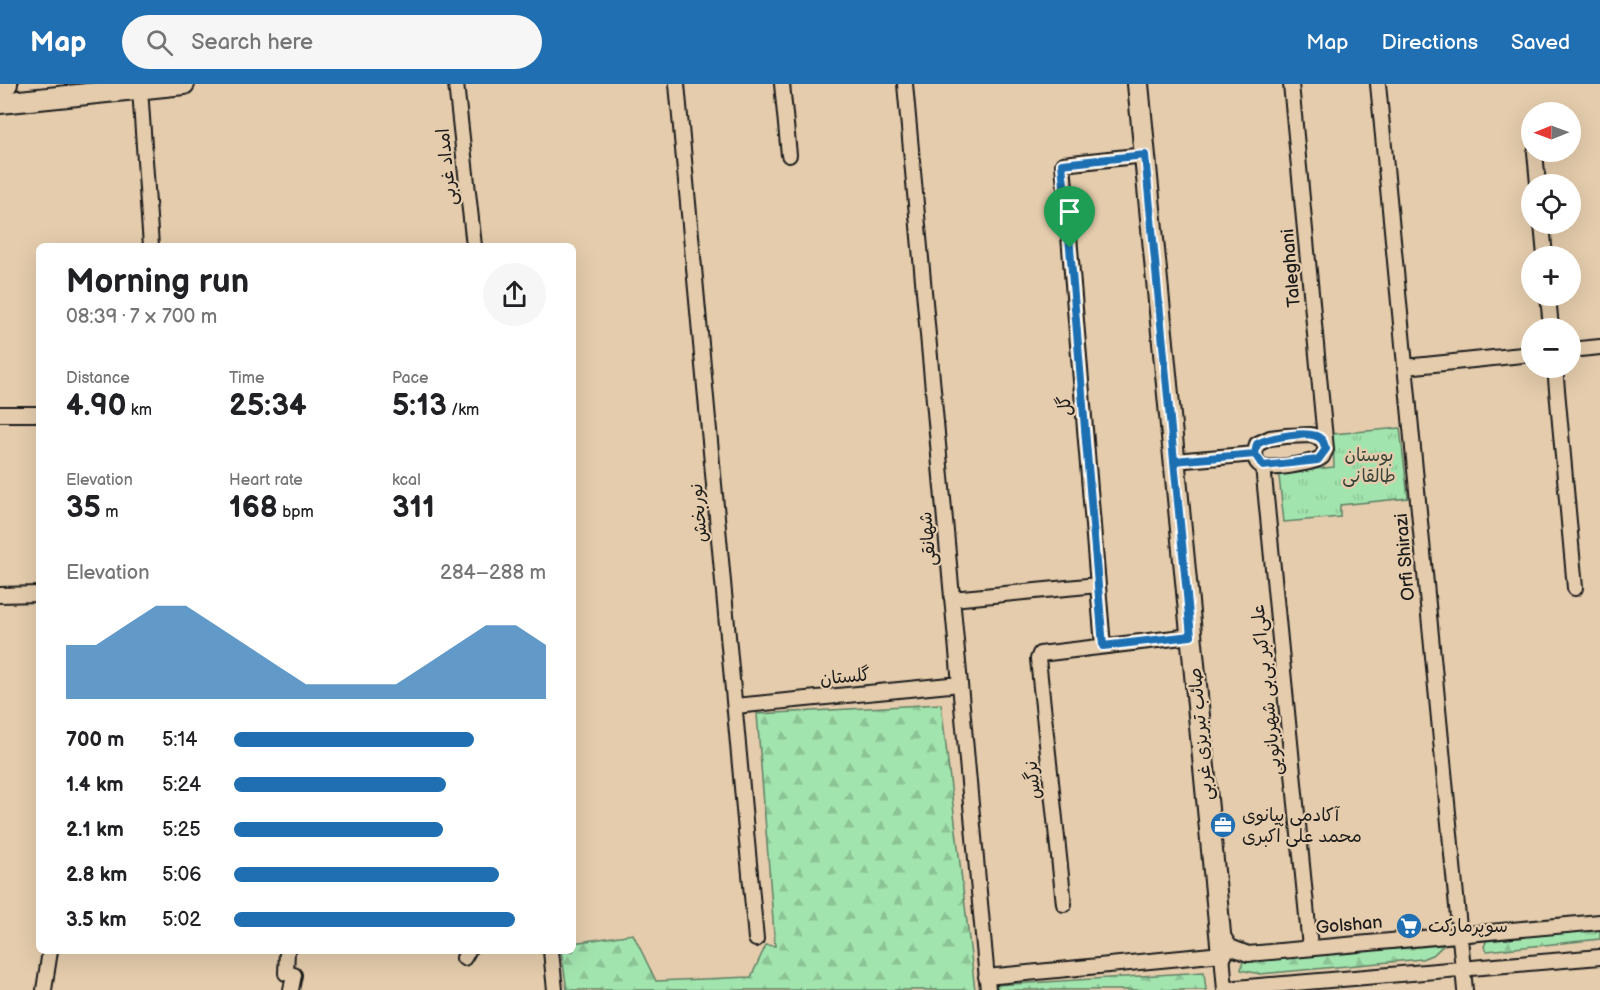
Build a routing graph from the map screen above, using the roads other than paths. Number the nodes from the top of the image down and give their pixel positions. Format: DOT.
graph roads {
  1 [pos="7,84"];
  2 [pos="184,84"];
  3 [pos="456,84"];
  4 [pos="677,84"];
  5 [pos="782,84"];
  6 [pos="905,84"];
  7 [pos="1138,84"];
  8 [pos="1291,84"];
  9 [pos="1378,84"];
  10 [pos="0,85"];
  11 [pos="140,88"];
  12 [pos="0,103"];
  13 [pos="789,155"];
  14 [pos="1145,155"];
  15 [pos="151,243"];
  16 [pos="474,243"];
  17 [pos="1600,347"];
  18 [pos="1581,349"];
  19 [pos="1521,355"];
  20 [pos="1405,367"];
  21 [pos="1556,378"];
  22 [pos="0,414"];
  23 [pos="36,414"];
  24 [pos="1326,449"];
  25 [pos="1259,460"];
  26 [pos="1174,461"];
  27 [pos="1098,585"];
  28 [pos="1575,588"];
  29 [pos="36,594"];
  30 [pos="0,595"];
  31 [pos="952,599"];
  32 [pos="1191,636"];
  33 [pos="1103,646"];
  34 [pos="960,684"];
  35 [pos="735,706"];
  36 [pos="1064,904"];
  37 [pos="1600,922"];
  38 [pos="1220,931"];
  39 [pos="1460,934"];
  40 [pos="756,939"];
  41 [pos="1310,947"];
  42 [pos="50,954"];
  43 [pos="287,954"];
  44 [pos="550,954"];
  45 [pos="1222,954"];
  46 [pos="1600,957"];
  47 [pos="1463,968"];
  48 [pos="987,984"];
  49 [pos="1225,989"];
  50 [pos="44,990"];
  51 [pos="291,990"];
  52 [pos="555,990"];
  53 [pos="1465,990"];
  1 -- 10 [label="street"];
  2 -- 11 [label="street"];
  3 -- 16 [label="street, امداد غربی"];
  4 -- 35 [label="street, نوربخش"];
  5 -- 13 [label="street"];
  6 -- 31 [label="street, شهانقی"];
  7 -- 14 [label="street, صائب تبریزی غربی"];
  8 -- 24 [label="street, Taleghani"];
  9 -- 20 [label="street, Orfi Shirazi"];
  11 -- 12 [label="street"];
  11 -- 15 [label="street"];
  14 -- 26 [label="street, صائب تبریزی غربی"];
  14 -- 27 [label="street, گل"];
  17 -- 18 [label="street"];
  19 -- 20 [label="street"];
  20 -- 39 [label="street, Orfi Shirazi"];
  21 -- 28 [label="street"];
  22 -- 23 [label="street"];
  24 -- 25 [label="street"];
  24 -- 25 [label="street"];
  25 -- 26 [label="street"];
  25 -- 41 [label="street, علی‌اکبر بی‌بی شهربانویی"];
  26 -- 32 [label="street, صائب تبریزی غربی"];
  27 -- 31 [label="street"];
  27 -- 33 [label="street, گل"];
  29 -- 30 [label="street"];
  31 -- 34 [label="street, شهانقی"];
  32 -- 33 [label="street"];
  32 -- 38 [label="street, صائب تبریزی غربی"];
  33 -- 36 [label="street, نرگس"];
  34 -- 35 [label="street, گلستان"];
  34 -- 48 [label="street, شهانقی"];
  35 -- 40 [label="street, نوربخش"];
  37 -- 39 [label="street, Golshan"];
  38 -- 41 [label="street, Golshan"];
  38 -- 45 [label="street, صائب تبریزی غربی"];
  39 -- 41 [label="street, Golshan"];
  39 -- 47 [label="street, Orfi Shirazi"];
  42 -- 50 [label="street"];
  43 -- 51 [label="street"];
  44 -- 52 [label="street"];
  45 -- 48 [label="street"];
  45 -- 49 [label="street, صائب تبریزی غربی"];
  46 -- 47 [label="street"];
  47 -- 49 [label="street"];
  47 -- 53 [label="street, Orfi Shirazi"];
}
